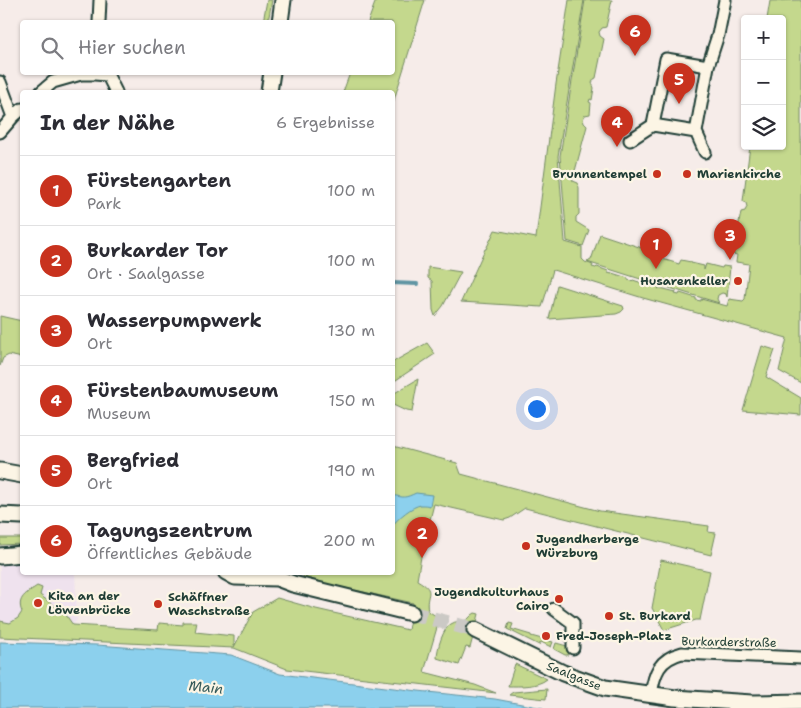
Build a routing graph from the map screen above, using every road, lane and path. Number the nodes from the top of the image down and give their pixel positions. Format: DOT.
graph roads {
  1 [pos="100,0"];
  2 [pos="283,0"];
  3 [pos="725,0"];
  4 [pos="99,20"];
  5 [pos="280,20"];
  6 [pos="708,66"];
  7 [pos="78,75"];
  8 [pos="107,75"];
  9 [pos="272,75"];
  10 [pos="0,82"];
  11 [pos="43,90"];
  12 [pos="115,90"];
  13 [pos="269,90"];
  14 [pos="20,111"];
  15 [pos="13,117"];
  16 [pos="653,125"];
  17 [pos="0,132"];
  18 [pos="696,132"];
  19 [pos="630,140"];
  20 [pos="705,152"];
  21 [pos="0,471"];
  22 [pos="20,475"];
  23 [pos="0,515"];
  24 [pos="20,516"];
  25 [pos="20,554"];
  26 [pos="0,556"];
  27 [pos="231,575"];
  28 [pos="262,575"];
  29 [pos="554,609"];
  30 [pos="411,613"];
  31 [pos="475,630"];
  32 [pos="573,648"];
  33 [pos="801,658"];
  34 [pos="651,695"];
  35 [pos="801,702"];
  1 -- 4 [label="street"];
  2 -- 5 [label="main road"];
  3 -- 6 [label="street"];
  6 -- 16 [label="street"];
  6 -- 18 [label="street"];
  7 -- 11 [label="street"];
  8 -- 12 [label="street"];
  9 -- 13 [label="main road"];
  10 -- 15 [label="street"];
  14 -- 15 [label="street"];
  15 -- 17 [label="street"];
  16 -- 18 [label="street"];
  16 -- 19 [label="street"];
  18 -- 20 [label="street"];
  21 -- 22 [label="main road"];
  23 -- 24 [label="main road"];
  25 -- 26 [label="main road"];
  27 -- 28 [label="main road"];
  28 -- 30 [label="main road"];
  29 -- 32 [label="street"];
  31 -- 34 [label="main road, Saalgasse"];
  33 -- 34 [label="street, Burkarderstraße"];
  34 -- 35 [label="main road, Saalgasse"];
}
